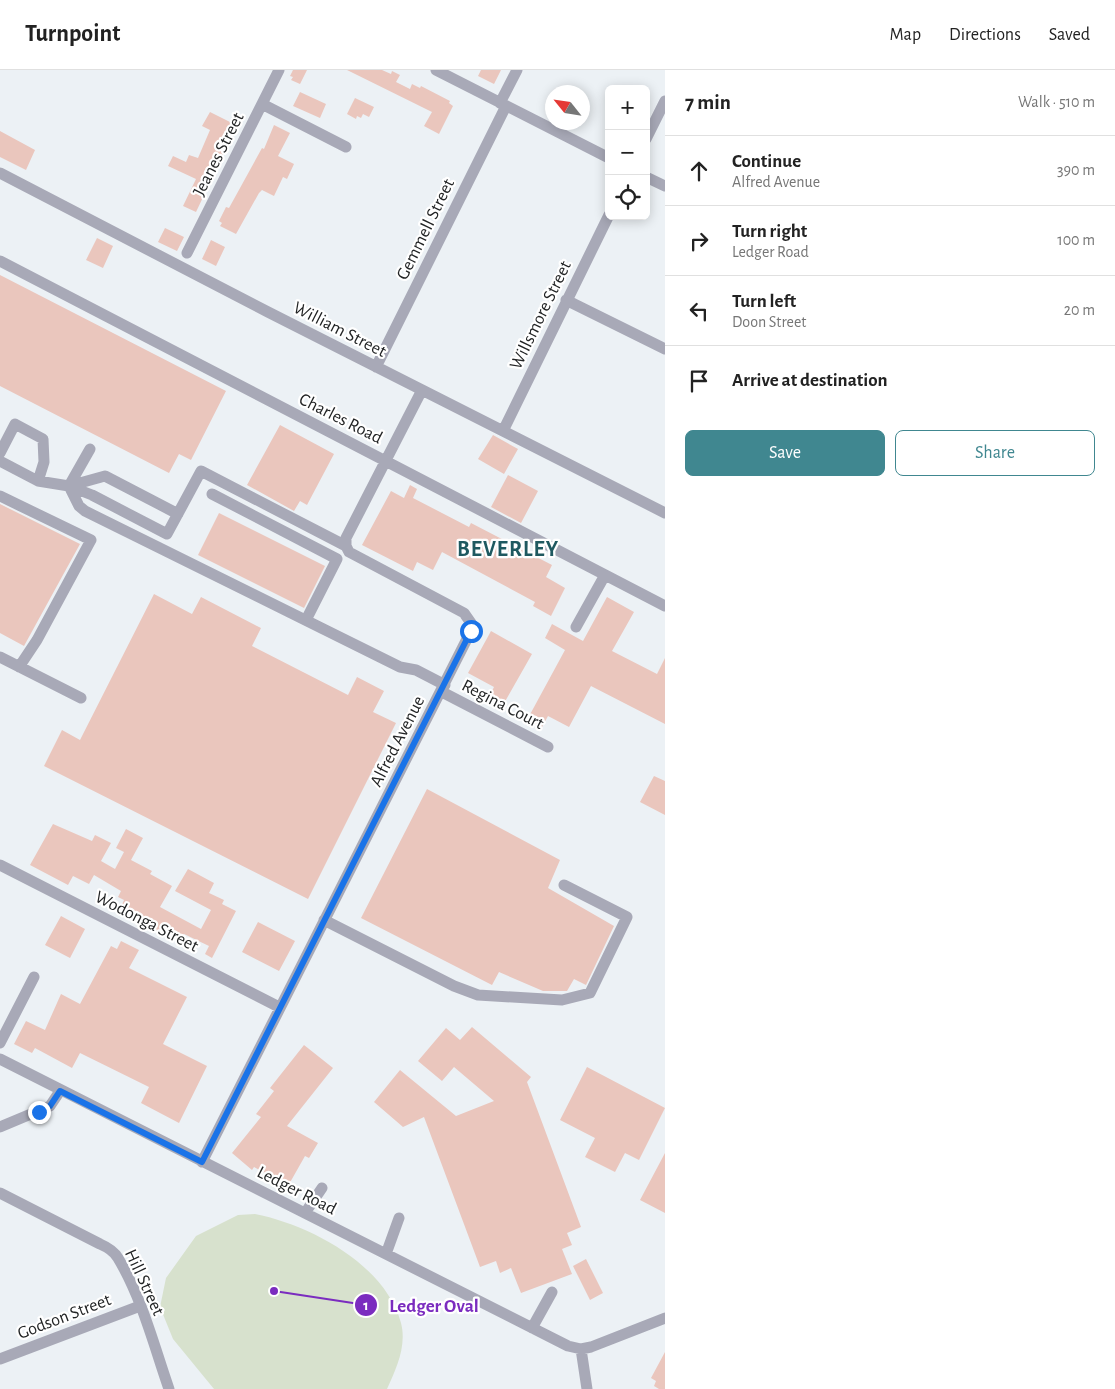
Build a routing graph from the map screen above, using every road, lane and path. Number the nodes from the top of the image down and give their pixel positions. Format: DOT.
graph roads {
  1 [pos="279,70"];
  2 [pos="436,70"];
  3 [pos="517,70"];
  4 [pos="665,101"];
  5 [pos="262,104"];
  6 [pos="503,105"];
  7 [pos="650,131"];
  8 [pos="346,147"];
  9 [pos="605,156"];
  10 [pos="0,173"];
  11 [pos="650,179"];
  12 [pos="665,186"];
  13 [pos="606,220"];
  14 [pos="187,253"];
  15 [pos="0,261"];
  16 [pos="566,300"];
  17 [pos="665,349"];
  18 [pos="376,367"];
  19 [pos="422,390"];
  20 [pos="503,431"];
  21 [pos="90,449"];
  22 [pos="0,453"];
  23 [pos="386,461"];
  24 [pos="0,462"];
  25 [pos="38,481"];
  26 [pos="69,486"];
  27 [pos="212,494"];
  28 [pos="0,496"];
  29 [pos="665,512"];
  30 [pos="178,514"];
  31 [pos="346,546"];
  32 [pos="605,575"];
  33 [pos="665,606"];
  34 [pos="306,620"];
  35 [pos="576,628"];
  36 [pos="0,657"];
  37 [pos="19,667"];
  38 [pos="444,689"];
  39 [pos="81,698"];
  40 [pos="548,747"];
  41 [pos="0,865"];
  42 [pos="564,885"];
  43 [pos="324,920"];
  44 [pos="34,977"];
  45 [pos="279,1007"];
  46 [pos="0,1043"];
  47 [pos="0,1059"];
  48 [pos="60,1091"];
  49 [pos="0,1126"];
  50 [pos="202,1162"];
  51 [pos="322,1188"];
  52 [pos="0,1193"];
  53 [pos="304,1214"];
  54 [pos="399,1218"];
  55 [pos="386,1254"];
  56 [pos="552,1292"];
  57 [pos="140,1306"];
  58 [pos="665,1318"];
  59 [pos="532,1328"];
  60 [pos="581,1349"];
  61 [pos="0,1359"];
  62 [pos="170,1389"];
  63 [pos="587,1389"];
  1 -- 5 [label="street, Jeanes Street"];
  2 -- 6 [label="street"];
  3 -- 6 [label="street, Gemmell Street"];
  4 -- 7 [label="street"];
  5 -- 8 [label="street"];
  5 -- 14 [label="street, Jeanes Street"];
  6 -- 9 [label="street"];
  6 -- 18 [label="street, Gemmell Street"];
  10 -- 18 [label="street, William Street"];
  11 -- 12 [label="street"];
  13 -- 16 [label="street, Willsmore Street"];
  15 -- 23 [label="street, Charles Road"];
  16 -- 17 [label="street"];
  16 -- 20 [label="street, Willsmore Street"];
  18 -- 19 [label="street, William Street"];
  19 -- 20 [label="street, William Street"];
  19 -- 23 [label="street"];
  20 -- 29 [label="street, William Street"];
  21 -- 26 [label="street"];
  22 -- 25 [label="street"];
  23 -- 31 [label="street"];
  23 -- 32 [label="street, Charles Road"];
  24 -- 25 [label="street"];
  25 -- 26 [label="street"];
  26 -- 30 [label="street"];
  26 -- 30 [label="street"];
  26 -- 34 [label="street, Regina Court"];
  27 -- 34 [label="street"];
  28 -- 37 [label="street"];
  30 -- 31 [label="street"];
  31 -- 38 [label="street, Alfred Avenue"];
  32 -- 33 [label="street, Charles Road"];
  32 -- 35 [label="street"];
  34 -- 38 [label="street, Regina Court"];
  36 -- 37 [label="street"];
  37 -- 39 [label="street"];
  38 -- 40 [label="street, Regina Court"];
  38 -- 43 [label="street, Alfred Avenue"];
  41 -- 45 [label="street, Wodonga Street"];
  42 -- 43 [label="street"];
  43 -- 45 [label="street, Alfred Avenue"];
  44 -- 46 [label="street"];
  45 -- 50 [label="street, Alfred Avenue"];
  47 -- 48 [label="street, Ledger Road"];
  48 -- 49 [label="street"];
  48 -- 50 [label="street, Ledger Road"];
  50 -- 53 [label="street, Ledger Road"];
  51 -- 53 [label="street"];
  52 -- 57 [label="street, Hill Street"];
  53 -- 55 [label="street, Ledger Road"];
  54 -- 55 [label="street"];
  55 -- 59 [label="street, Ledger Road"];
  56 -- 59 [label="street"];
  57 -- 61 [label="street, Godson Street"];
  57 -- 62 [label="street, Hill Street"];
  58 -- 60 [label="street"];
  59 -- 60 [label="street, Ledger Road"];
  60 -- 63 [label="street"];
}
